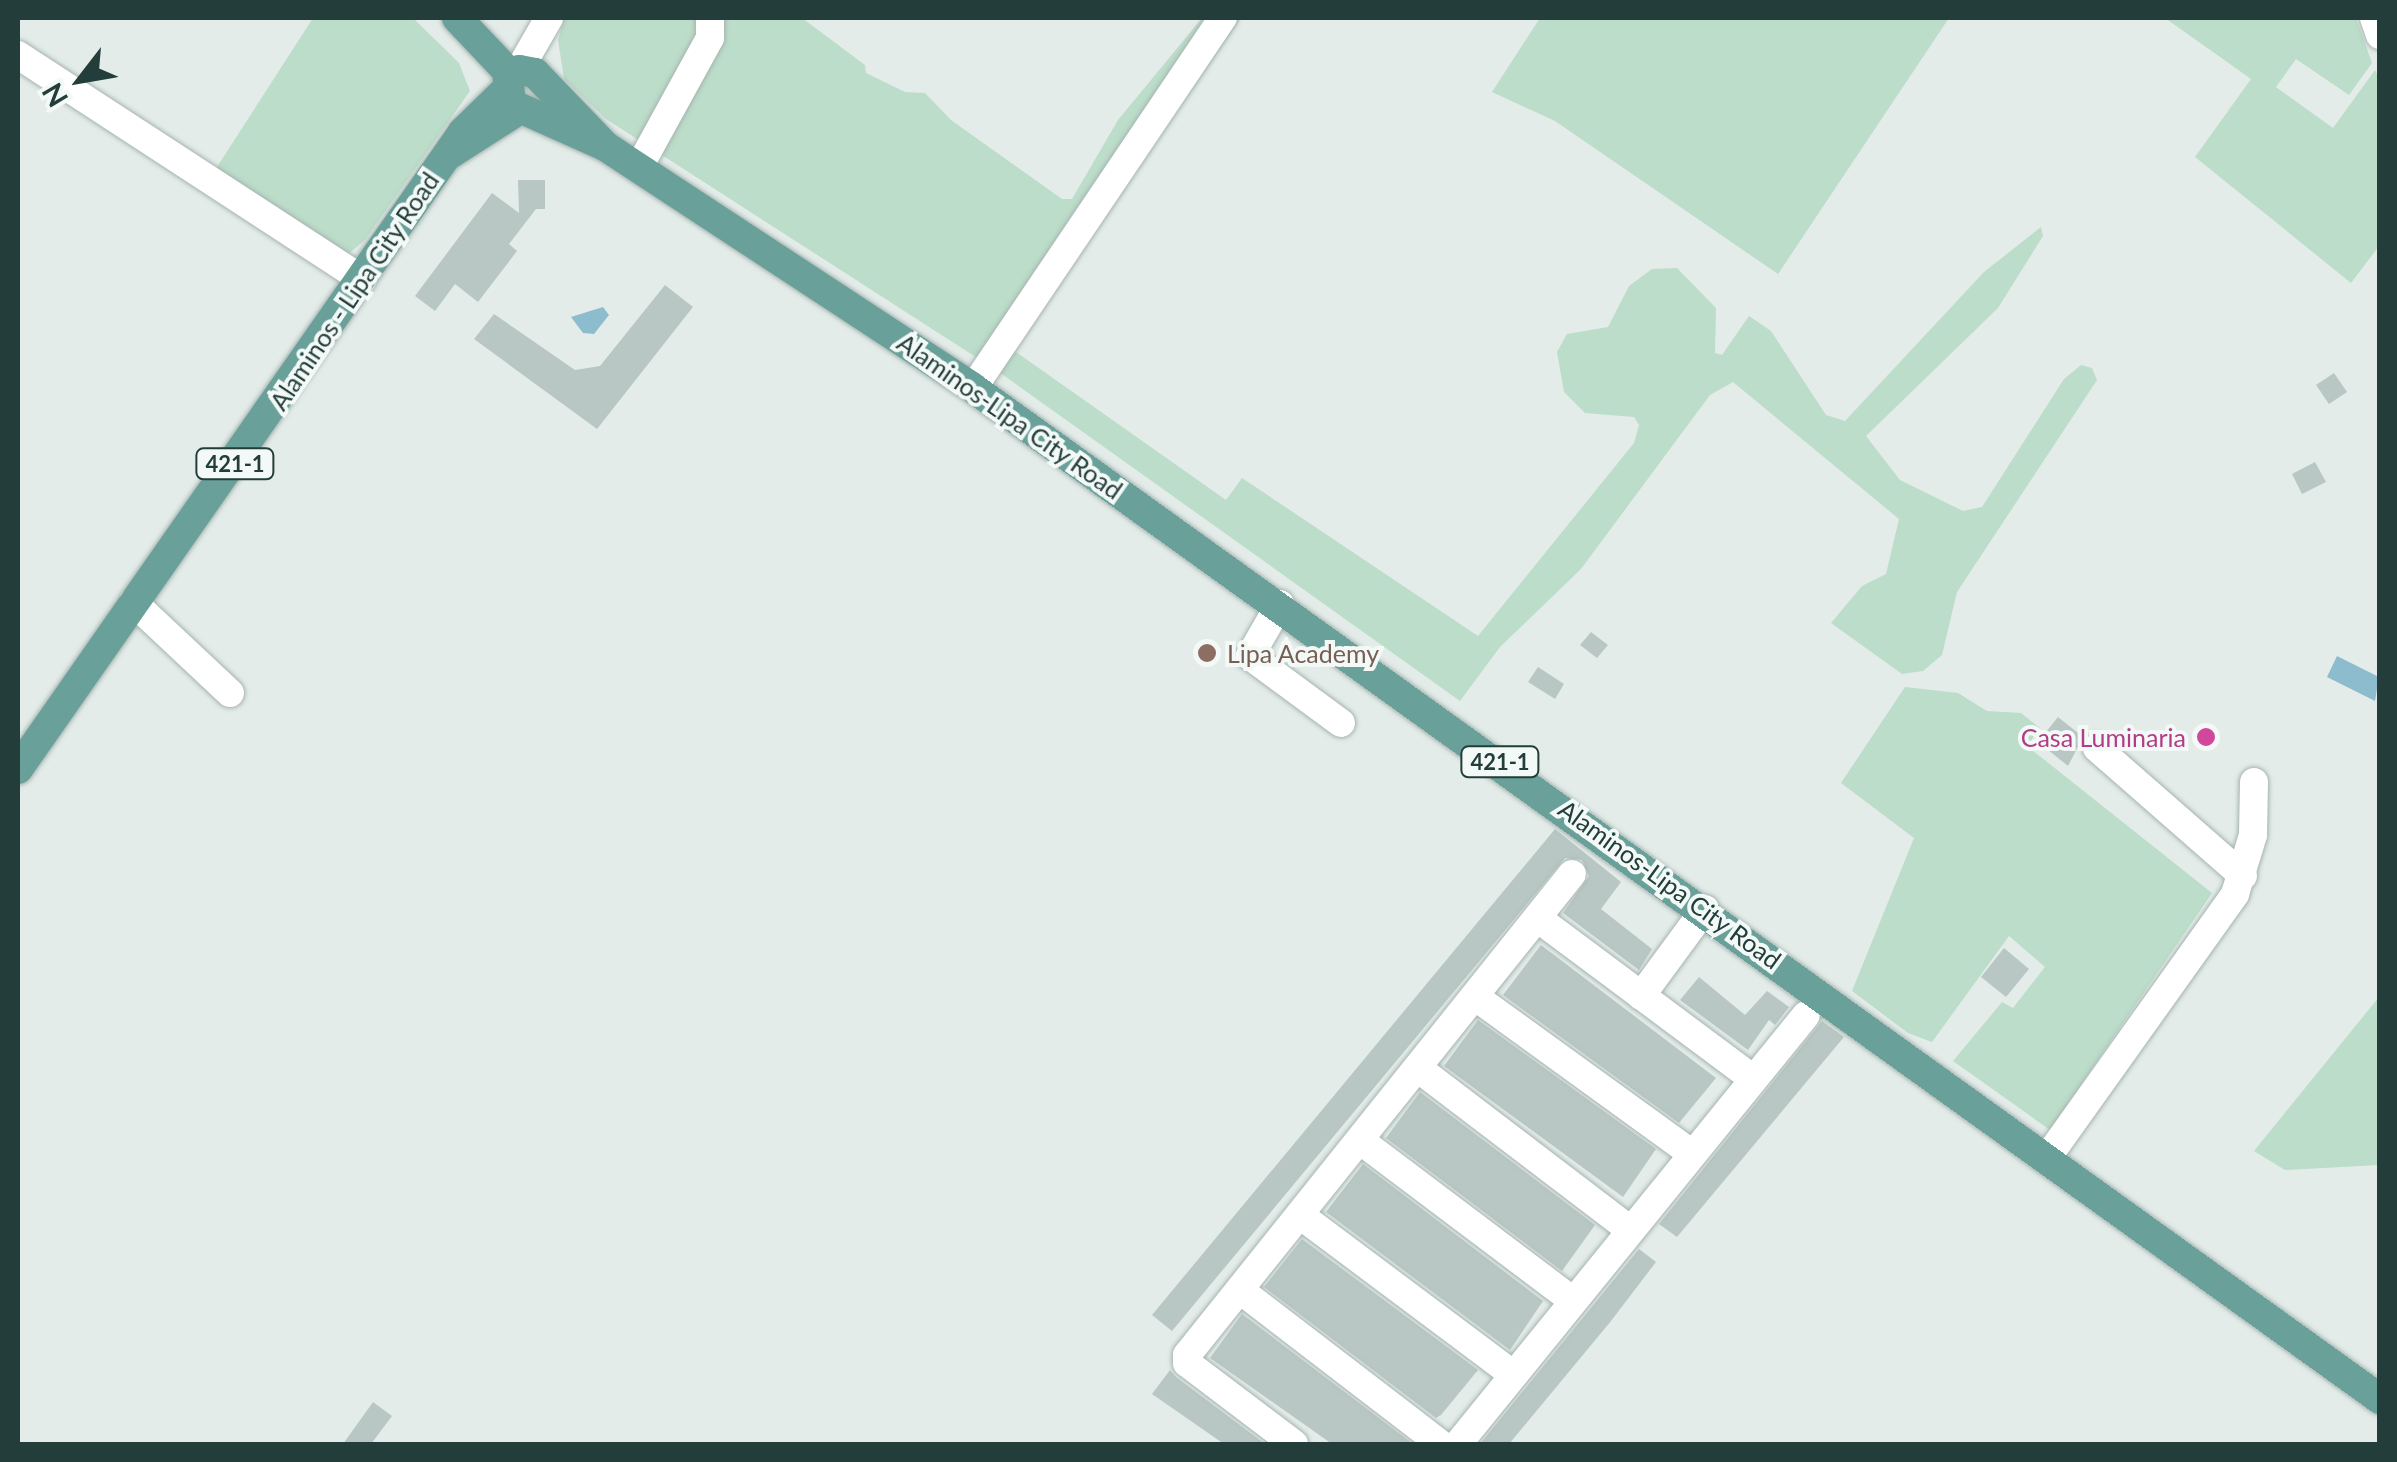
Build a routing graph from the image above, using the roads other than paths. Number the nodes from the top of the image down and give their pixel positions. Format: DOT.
graph roads {
  1 [pos="458,18"];
  2 [pos="549,18"];
  3 [pos="710,18"];
  4 [pos="1223,18"];
  5 [pos="2374,18"];
  6 [pos="2380,35"];
  7 [pos="18,55"];
  8 [pos="524,88"];
  9 [pos="639,167"];
  10 [pos="362,279"];
  11 [pos="973,388"];
  12 [pos="133,602"];
  13 [pos="1280,604"];
  14 [pos="230,692"];
  15 [pos="1341,723"];
  16 [pos="2098,748"];
  17 [pos="18,769"];
  18 [pos="2254,782"];
  19 [pos="1572,874"];
  20 [pos="2243,876"];
  21 [pos="1705,909"];
  22 [pos="1540,920"];
  23 [pos="1641,996"];
  24 [pos="1477,998"];
  25 [pos="1806,1016"];
  26 [pos="1420,1069"];
  27 [pos="1752,1078"];
  28 [pos="1361,1141"];
  29 [pos="1692,1153"];
  30 [pos="2048,1158"];
  31 [pos="1300,1215"];
  32 [pos="1630,1230"];
  33 [pos="1240,1290"];
  34 [pos="1573,1302"];
  35 [pos="1514,1375"];
  36 [pos="2380,1399"];
  37 [pos="1294,1444"];
  38 [pos="1441,1444"];
  39 [pos="1458,1444"];
  1 -- 8 [label="main road, Alaminos-Lipa City Road"];
  2 -- 8 [label="street"];
  3 -- 9 [label="street"];
  4 -- 11 [label="street"];
  5 -- 6 [label="street"];
  7 -- 10 [label="street"];
  8 -- 9 [label="main road, Alaminos-Lipa City Road / 421-1"];
  8 -- 10 [label="main road, Alaminos - Lipa City Road / 421-1"];
  9 -- 11 [label="main road, Alaminos-Lipa City Road / 421-1"];
  10 -- 12 [label="main road, Alaminos - Lipa City Road / 421-1"];
  11 -- 13 [label="main road, Alaminos-Lipa City Road / 421-1"];
  12 -- 14 [label="street"];
  12 -- 17 [label="main road, Alaminos - Lipa City Road / 421-1"];
  13 -- 15 [label="street"];
  13 -- 21 [label="main road, Alaminos-Lipa City Road / 421-1"];
  16 -- 20 [label="street"];
  18 -- 20 [label="street"];
  19 -- 22 [label="street"];
  20 -- 30 [label="street"];
  21 -- 23 [label="street"];
  21 -- 30 [label="main road, Alaminos-Lipa City Road / 421-1"];
  22 -- 23 [label="street"];
  22 -- 24 [label="street"];
  23 -- 27 [label="street"];
  24 -- 26 [label="street"];
  24 -- 29 [label="street"];
  25 -- 27 [label="street"];
  26 -- 28 [label="street"];
  26 -- 32 [label="street"];
  27 -- 29 [label="street"];
  28 -- 31 [label="street"];
  28 -- 34 [label="street"];
  29 -- 32 [label="street"];
  30 -- 36 [label="main road, Alaminos-Lipa City Road / 421-1"];
  31 -- 33 [label="street"];
  31 -- 35 [label="street"];
  32 -- 34 [label="street"];
  33 -- 37 [label="street"];
  33 -- 38 [label="street"];
  34 -- 35 [label="street"];
  35 -- 39 [label="street"];
}
